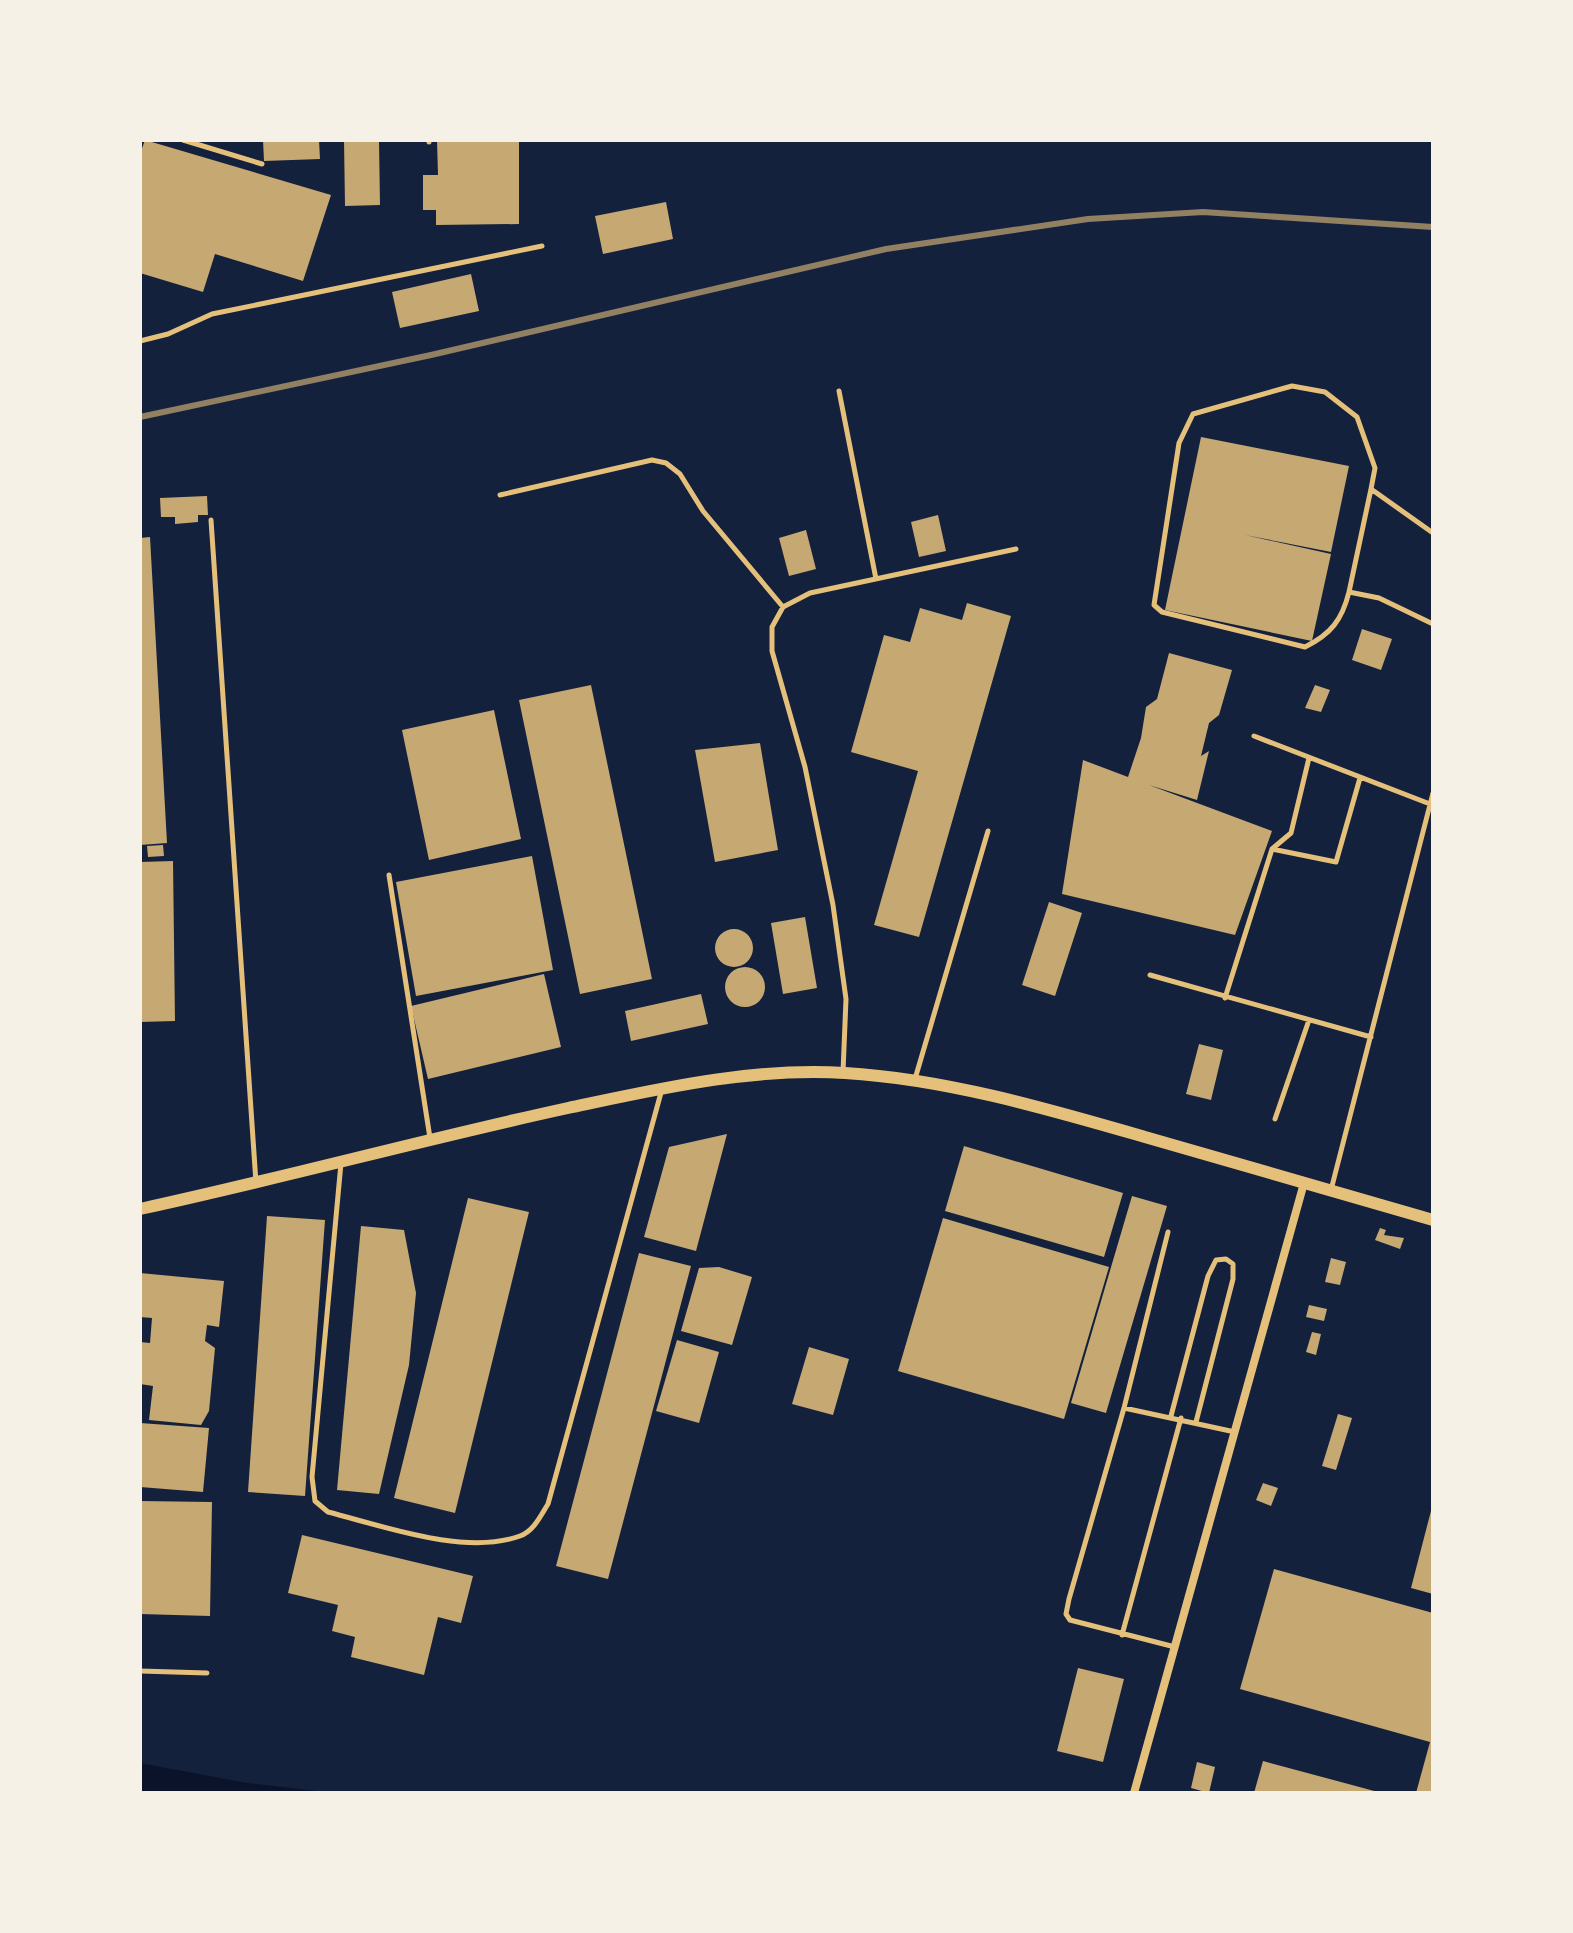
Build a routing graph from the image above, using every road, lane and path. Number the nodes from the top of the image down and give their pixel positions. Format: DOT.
graph roads {
  1 [pos="183,140"];
  2 [pos="262,164"];
  3 [pos="542,246"];
  4 [pos="140,341"];
  5 [pos="839,391"];
  6 [pos="1371,489"];
  7 [pos="500,495"];
  8 [pos="211,520"];
  9 [pos="1433,533"];
  10 [pos="1016,549"];
  11 [pos="876,579"];
  12 [pos="1349,592"];
  13 [pos="783,607"];
  14 [pos="1433,624"];
  15 [pos="1254,736"];
  16 [pos="1309,758"];
  17 [pos="1360,778"];
  18 [pos="1433,793"];
  19 [pos="1430,804"];
  20 [pos="988,831"];
  21 [pos="1272,849"];
  22 [pos="389,875"];
  23 [pos="1150,975"];
  24 [pos="1225,998"];
  25 [pos="1309,1020"];
  26 [pos="1371,1037"];
  27 [pos="843,1073"];
  28 [pos="914,1082"];
  29 [pos="663,1088"];
  30 [pos="1275,1119"];
  31 [pos="430,1139"];
  32 [pos="341,1162"];
  33 [pos="1304,1183"];
  34 [pos="256,1184"];
  35 [pos="1331,1191"];
  36 [pos="140,1209"];
  37 [pos="1433,1220"];
  38 [pos="1168,1232"];
  39 [pos="1124,1408"];
  40 [pos="1171,1416"];
  41 [pos="1181,1418"];
  42 [pos="1196,1422"];
  43 [pos="1236,1432"];
  44 [pos="1122,1635"];
  45 [pos="1175,1647"];
  46 [pos="140,1671"];
  47 [pos="207,1673"];
  48 [pos="1134,1793"];
  1 -- 2 [label="lane"];
  3 -- 4 [label="lane"];
  5 -- 11 [label="lane"];
  6 -- 9 [label="lane"];
  6 -- 12 [label="lane"];
  6 -- 12 [label="lane"];
  7 -- 13 [label="lane"];
  8 -- 34 [label="lane"];
  10 -- 11 [label="lane"];
  11 -- 13 [label="lane"];
  12 -- 14 [label="lane"];
  13 -- 27 [label="lane"];
  15 -- 16 [label="lane"];
  16 -- 17 [label="lane"];
  16 -- 21 [label="lane"];
  17 -- 19 [label="lane"];
  17 -- 21 [label="lane"];
  18 -- 19 [label="lane"];
  19 -- 26 [label="lane"];
  20 -- 28 [label="lane"];
  21 -- 24 [label="lane"];
  22 -- 31 [label="lane"];
  23 -- 24 [label="lane"];
  24 -- 25 [label="lane"];
  25 -- 26 [label="lane"];
  25 -- 30 [label="lane"];
  26 -- 35 [label="lane"];
  27 -- 28 [label="street"];
  27 -- 29 [label="street"];
  28 -- 33 [label="street"];
  29 -- 31 [label="street"];
  29 -- 32 [label="lane"];
  31 -- 32 [label="street"];
  32 -- 34 [label="street"];
  33 -- 35 [label="street"];
  33 -- 43 [label="street"];
  34 -- 36 [label="street"];
  35 -- 37 [label="street"];
  38 -- 39 [label="lane"];
  39 -- 40 [label="lane"];
  39 -- 44 [label="lane"];
  40 -- 41 [label="lane"];
  40 -- 42 [label="lane"];
  41 -- 42 [label="lane"];
  41 -- 44 [label="lane"];
  42 -- 43 [label="lane"];
  43 -- 45 [label="street"];
  44 -- 45 [label="lane"];
  45 -- 48 [label="street"];
  46 -- 47 [label="lane"];
}
